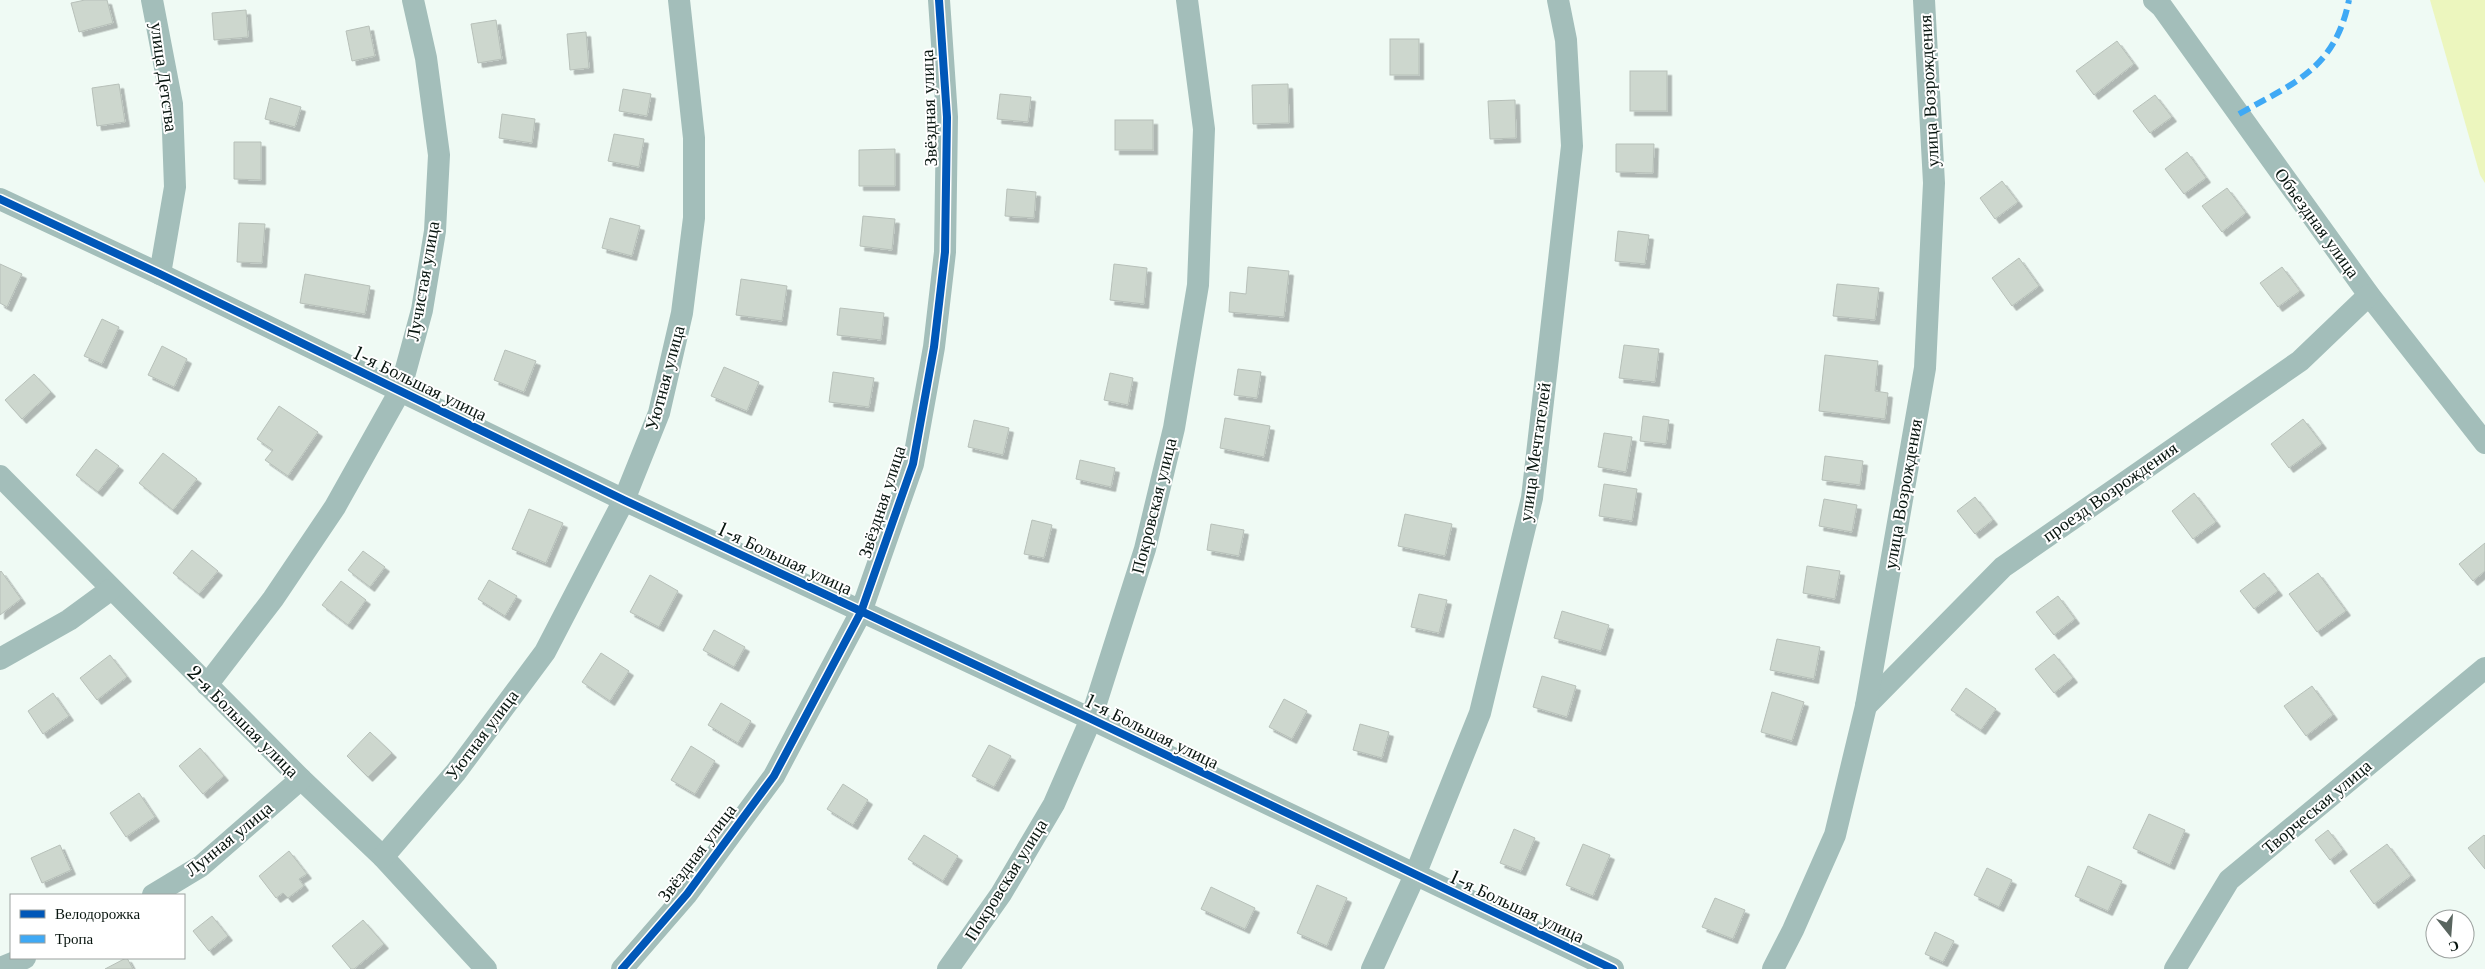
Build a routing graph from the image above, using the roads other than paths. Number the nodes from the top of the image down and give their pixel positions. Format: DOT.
graph roads {
  1 [pos="152,0"];
  2 [pos="413,0"];
  3 [pos="679,0"];
  4 [pos="939,0"];
  5 [pos="1187,0"];
  6 [pos="1558,0"];
  7 [pos="1924,0"];
  8 [pos="2154,0"];
  9 [pos="0,198"];
  10 [pos="160,274"];
  11 [pos="2369,295"];
  12 [pos="400,391"];
  13 [pos="2485,443"];
  14 [pos="0,476"];
  15 [pos="624,500"];
  16 [pos="110,590"];
  17 [pos="860,612"];
  18 [pos="0,659"];
  19 [pos="2485,668"];
  20 [pos="206,685"];
  21 [pos="1866,706"];
  22 [pos="1091,719"];
  23 [pos="300,779"];
  24 [pos="383,857"];
  25 [pos="1415,875"];
  26 [pos="155,894"];
  27 [pos="22,959"];
  28 [pos="0,968"];
  29 [pos="486,969"];
  30 [pos="622,969"];
  31 [pos="948,969"];
  32 [pos="1372,969"];
  33 [pos="1613,969"];
  34 [pos="1773,969"];
  35 [pos="2175,969"];
  1 -- 10 [label="street, улица Детства"];
  2 -- 12 [label="street, Лучистая улица"];
  3 -- 15 [label="street, Уютная улица"];
  4 -- 17 [label="street, Звёздная улица"];
  5 -- 22 [label="street, Покровская улица"];
  6 -- 25 [label="street, улица Мечтателей"];
  7 -- 21 [label="street, улица Возрождения"];
  8 -- 11 [label="street, Объездная улица"];
  9 -- 10 [label="street, 1-я Большая улица"];
  10 -- 12 [label="street, 1-я Большая улица"];
  11 -- 13 [label="street, Объездная улица"];
  11 -- 21 [label="street, проезд Возрождения"];
  12 -- 15 [label="street, 1-я Большая улица"];
  12 -- 20 [label="street, Лучистая улица"];
  14 -- 16 [label="street, 2-я Большая улица"];
  15 -- 17 [label="street, 1-я Большая улица"];
  15 -- 24 [label="street, Уютная улица"];
  16 -- 18 [label="street"];
  16 -- 20 [label="street, 2-я Большая улица"];
  17 -- 22 [label="street, 1-я Большая улица"];
  17 -- 30 [label="street, Звёздная улица"];
  19 -- 35 [label="street, Творческая улица"];
  20 -- 23 [label="street, 2-я Большая улица"];
  21 -- 34 [label="street, улица Возрождения"];
  22 -- 25 [label="street, 1-я Большая улица"];
  22 -- 31 [label="street, Покровская улица"];
  23 -- 24 [label="street, 2-я Большая улица"];
  23 -- 26 [label="street, Лунная улица"];
  24 -- 29 [label="street, 2-я Большая улица"];
  25 -- 32 [label="street, улица Мечтателей"];
  25 -- 33 [label="street, 1-я Большая улица"];
  27 -- 28 [label="street"];
}
